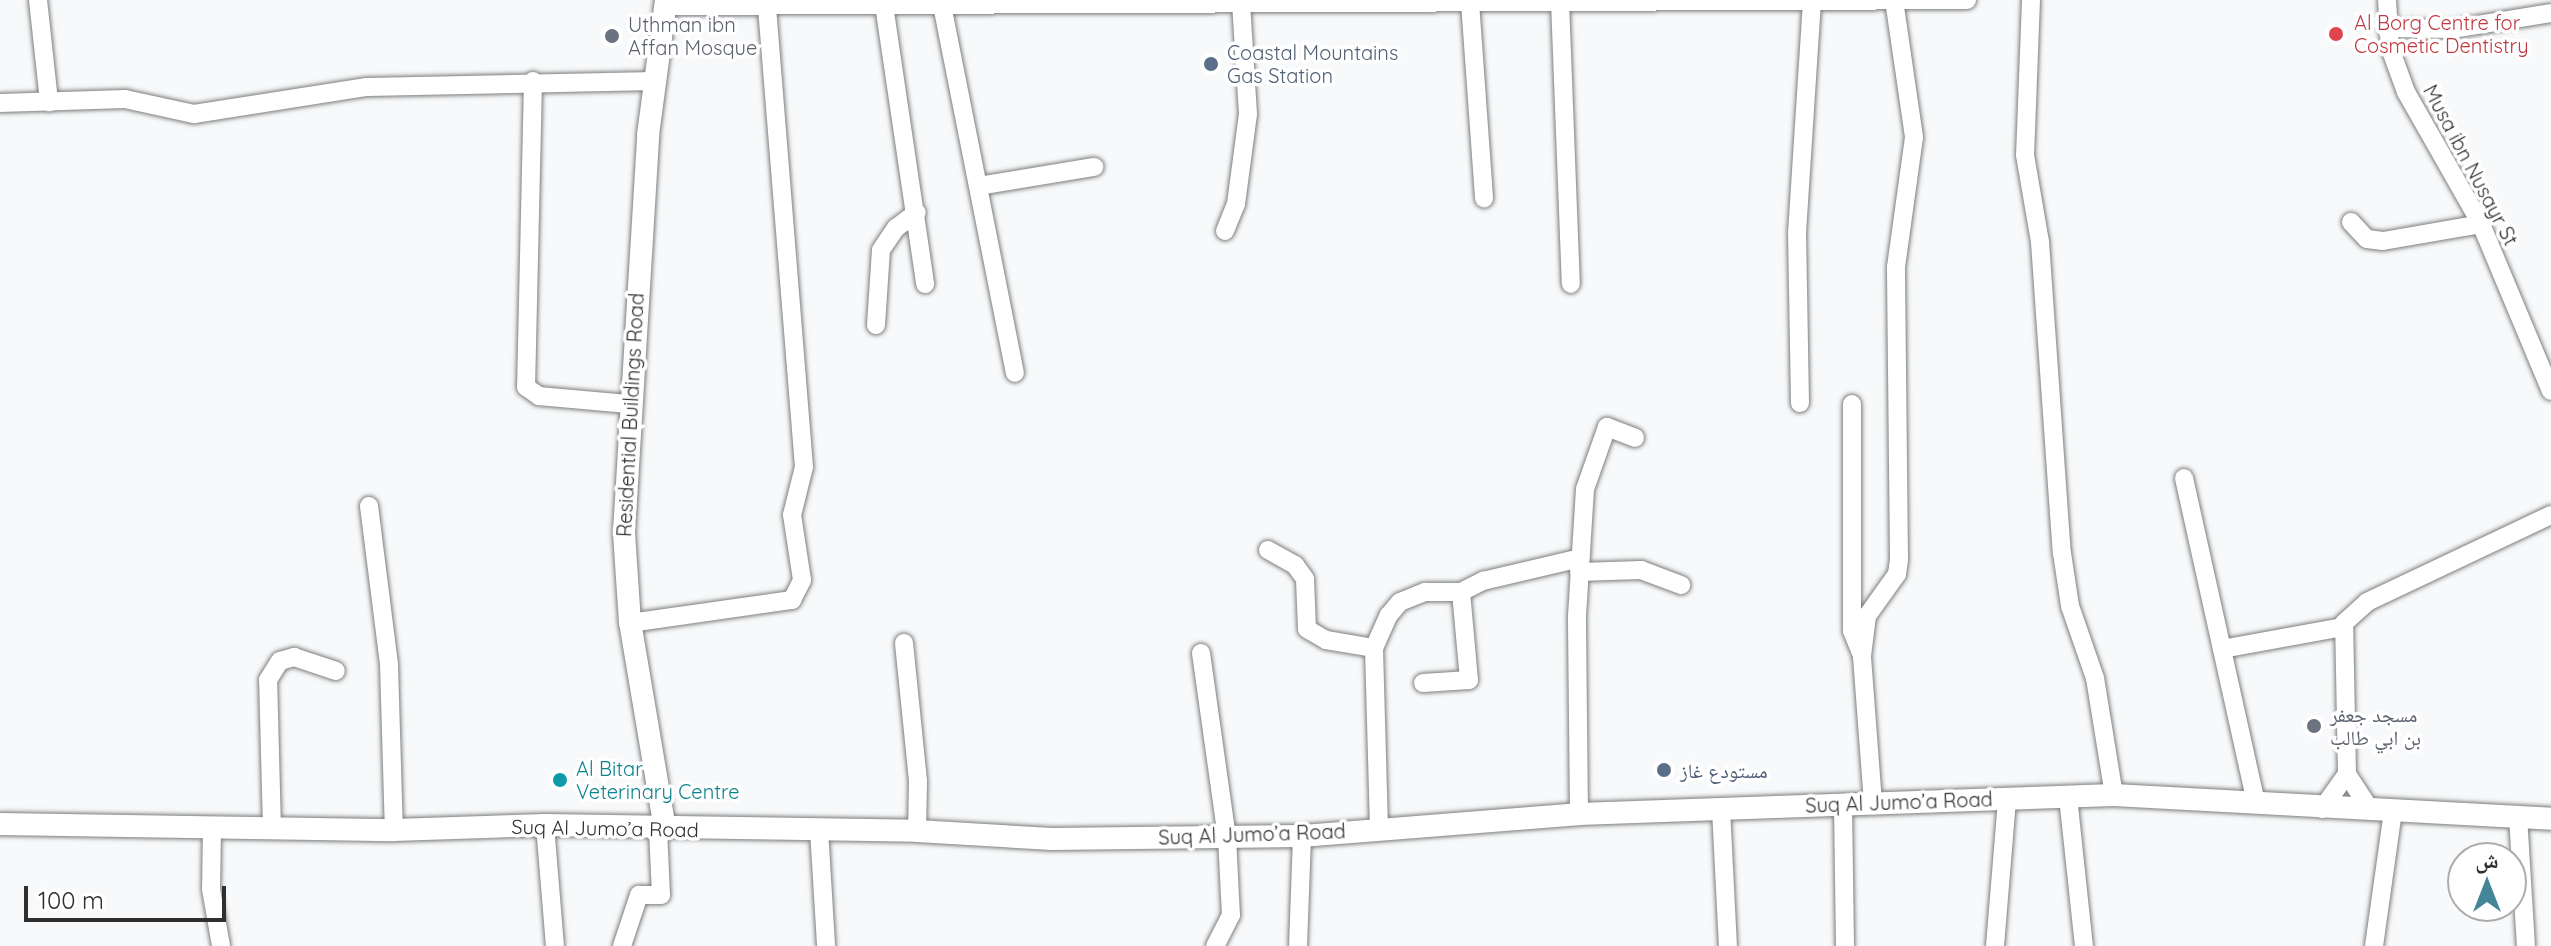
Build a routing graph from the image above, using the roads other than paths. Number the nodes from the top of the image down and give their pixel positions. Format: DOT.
graph roads {
  1 [pos="38,0"];
  2 [pos="1844,0"];
  3 [pos="1894,0"];
  4 [pos="1967,0"];
  5 [pos="2031,0"];
  6 [pos="2387,0"];
  7 [pos="1812,1"];
  8 [pos="1241,2"];
  9 [pos="1385,2"];
  10 [pos="1470,2"];
  11 [pos="1560,2"];
  12 [pos="666,3"];
  13 [pos="884,5"];
  14 [pos="942,5"];
  15 [pos="767,6"];
  16 [pos="2551,13"];
  17 [pos="2387,28"];
  18 [pos="533,81"];
  19 [pos="655,81"];
  20 [pos="49,102"];
  21 [pos="0,103"];
  22 [pos="1094,167"];
  23 [pos="979,186"];
  24 [pos="1484,199"];
  25 [pos="917,212"];
  26 [pos="2351,222"];
  27 [pos="2481,224"];
  28 [pos="1225,231"];
  29 [pos="925,284"];
  30 [pos="1571,284"];
  31 [pos="876,325"];
  32 [pos="1015,373"];
  33 [pos="2551,391"];
  34 [pos="1800,403"];
  35 [pos="628,404"];
  36 [pos="1852,404"];
  37 [pos="1635,438"];
  38 [pos="2184,478"];
  39 [pos="369,506"];
  40 [pos="2551,515"];
  41 [pos="1268,550"];
  42 [pos="1580,565"];
  43 [pos="1681,585"];
  44 [pos="1461,592"];
  45 [pos="630,623"];
  46 [pos="2343,627"];
  47 [pos="904,643"];
  48 [pos="1374,648"];
  49 [pos="2222,649"];
  50 [pos="1201,653"];
  51 [pos="1862,656"];
  52 [pos="336,671"];
  53 [pos="1423,683"];
  54 [pos="2347,774"];
  55 [pos="2114,795"];
  56 [pos="2068,797"];
  57 [pos="2007,799"];
  58 [pos="1873,803"];
  59 [pos="1843,804"];
  60 [pos="2256,804"];
  61 [pos="1721,809"];
  62 [pos="2322,809"];
  63 [pos="2382,811"];
  64 [pos="1579,814"];
  65 [pos="2518,816"];
  66 [pos="2551,819"];
  67 [pos="0,824"];
  68 [pos="545,825"];
  69 [pos="212,828"];
  70 [pos="1379,828"];
  71 [pos="272,829"];
  72 [pos="662,829"];
  73 [pos="394,830"];
  74 [pos="819,830"];
  75 [pos="917,831"];
  76 [pos="1302,836"];
  77 [pos="1227,837"];
  78 [pos="221,946"];
  79 [pos="555,946"];
  80 [pos="622,946"];
  81 [pos="826,946"];
  82 [pos="1215,946"];
  83 [pos="1298,946"];
  84 [pos="1728,946"];
  85 [pos="1845,946"];
  86 [pos="1995,946"];
  87 [pos="2084,946"];
  88 [pos="2374,946"];
  89 [pos="2526,946"];
  1 -- 20 [label="street"];
  2 -- 3 [label="street"];
  2 -- 7 [label="street"];
  3 -- 4 [label="street"];
  3 -- 51 [label="street"];
  5 -- 55 [label="street"];
  6 -- 17 [label="street, Musa ibn Nusayr St"];
  7 -- 11 [label="street"];
  7 -- 34 [label="street"];
  8 -- 9 [label="street"];
  8 -- 14 [label="street"];
  8 -- 28 [label="street"];
  9 -- 10 [label="street"];
  10 -- 11 [label="street"];
  10 -- 24 [label="street"];
  11 -- 30 [label="street"];
  12 -- 15 [label="street"];
  12 -- 19 [label="main road, Residential Buildings Road"];
  13 -- 14 [label="street"];
  13 -- 15 [label="street"];
  13 -- 25 [label="street"];
  14 -- 23 [label="street"];
  15 -- 45 [label="street"];
  16 -- 17 [label="street"];
  17 -- 27 [label="street, Musa ibn Nusayr St"];
  18 -- 19 [label="street"];
  18 -- 20 [label="street"];
  18 -- 35 [label="street"];
  19 -- 35 [label="main road, Residential Buildings Road"];
  20 -- 21 [label="street"];
  22 -- 23 [label="street"];
  23 -- 32 [label="street"];
  25 -- 29 [label="street"];
  25 -- 31 [label="street"];
  26 -- 27 [label="street"];
  27 -- 33 [label="street, Musa ibn Nusayr St"];
  35 -- 45 [label="main road, Residential Buildings Road"];
  36 -- 51 [label="street"];
  37 -- 42 [label="street"];
  38 -- 49 [label="street"];
  39 -- 73 [label="street"];
  40 -- 46 [label="street"];
  41 -- 48 [label="street"];
  42 -- 43 [label="street"];
  42 -- 44 [label="street"];
  42 -- 64 [label="street"];
  44 -- 48 [label="street"];
  44 -- 53 [label="street"];
  45 -- 72 [label="main road, Residential Buildings Road"];
  46 -- 49 [label="street"];
  46 -- 54 [label="street"];
  47 -- 75 [label="street"];
  48 -- 70 [label="street"];
  49 -- 60 [label="street"];
  50 -- 77 [label="street"];
  51 -- 58 [label="street"];
  52 -- 71 [label="street"];
  54 -- 62 [label="street"];
  54 -- 63 [label="street"];
  55 -- 56 [label="main road, Suq Al Jumo’a Road"];
  55 -- 60 [label="main road, Suq Al Jumo’a Road"];
  56 -- 57 [label="main road, Suq Al Jumo’a Road"];
  56 -- 87 [label="street"];
  57 -- 58 [label="main road, Suq Al Jumo’a Road"];
  57 -- 86 [label="street"];
  58 -- 59 [label="main road, Suq Al Jumo’a Road"];
  59 -- 61 [label="main road, Suq Al Jumo’a Road"];
  59 -- 85 [label="street"];
  60 -- 62 [label="main road, Suq Al Jumo’a Road"];
  61 -- 64 [label="main road, Suq Al Jumo’a Road"];
  61 -- 84 [label="street"];
  62 -- 63 [label="main road, Suq Al Jumo’a Road"];
  63 -- 65 [label="main road, Suq Al Jumo’a Road"];
  63 -- 88 [label="street"];
  64 -- 70 [label="main road, Suq Al Jumo’a Road"];
  65 -- 66 [label="main road, Suq Al Jumo’a Road"];
  65 -- 89 [label="street"];
  67 -- 69 [label="main road, Suq Al Jumo’a Road"];
  68 -- 72 [label="main road, Suq Al Jumo’a Road"];
  68 -- 73 [label="main road, Suq Al Jumo’a Road"];
  68 -- 79 [label="street"];
  69 -- 71 [label="main road, Suq Al Jumo’a Road"];
  69 -- 78 [label="street"];
  70 -- 76 [label="main road, Suq Al Jumo’a Road"];
  71 -- 73 [label="main road, Suq Al Jumo’a Road"];
  72 -- 74 [label="main road, Suq Al Jumo’a Road"];
  72 -- 80 [label="street"];
  74 -- 75 [label="main road, Suq Al Jumo’a Road"];
  74 -- 81 [label="street"];
  75 -- 77 [label="main road, Suq Al Jumo’a Road"];
  76 -- 77 [label="main road, Suq Al Jumo’a Road"];
  76 -- 83 [label="street"];
  77 -- 82 [label="street"];
}
